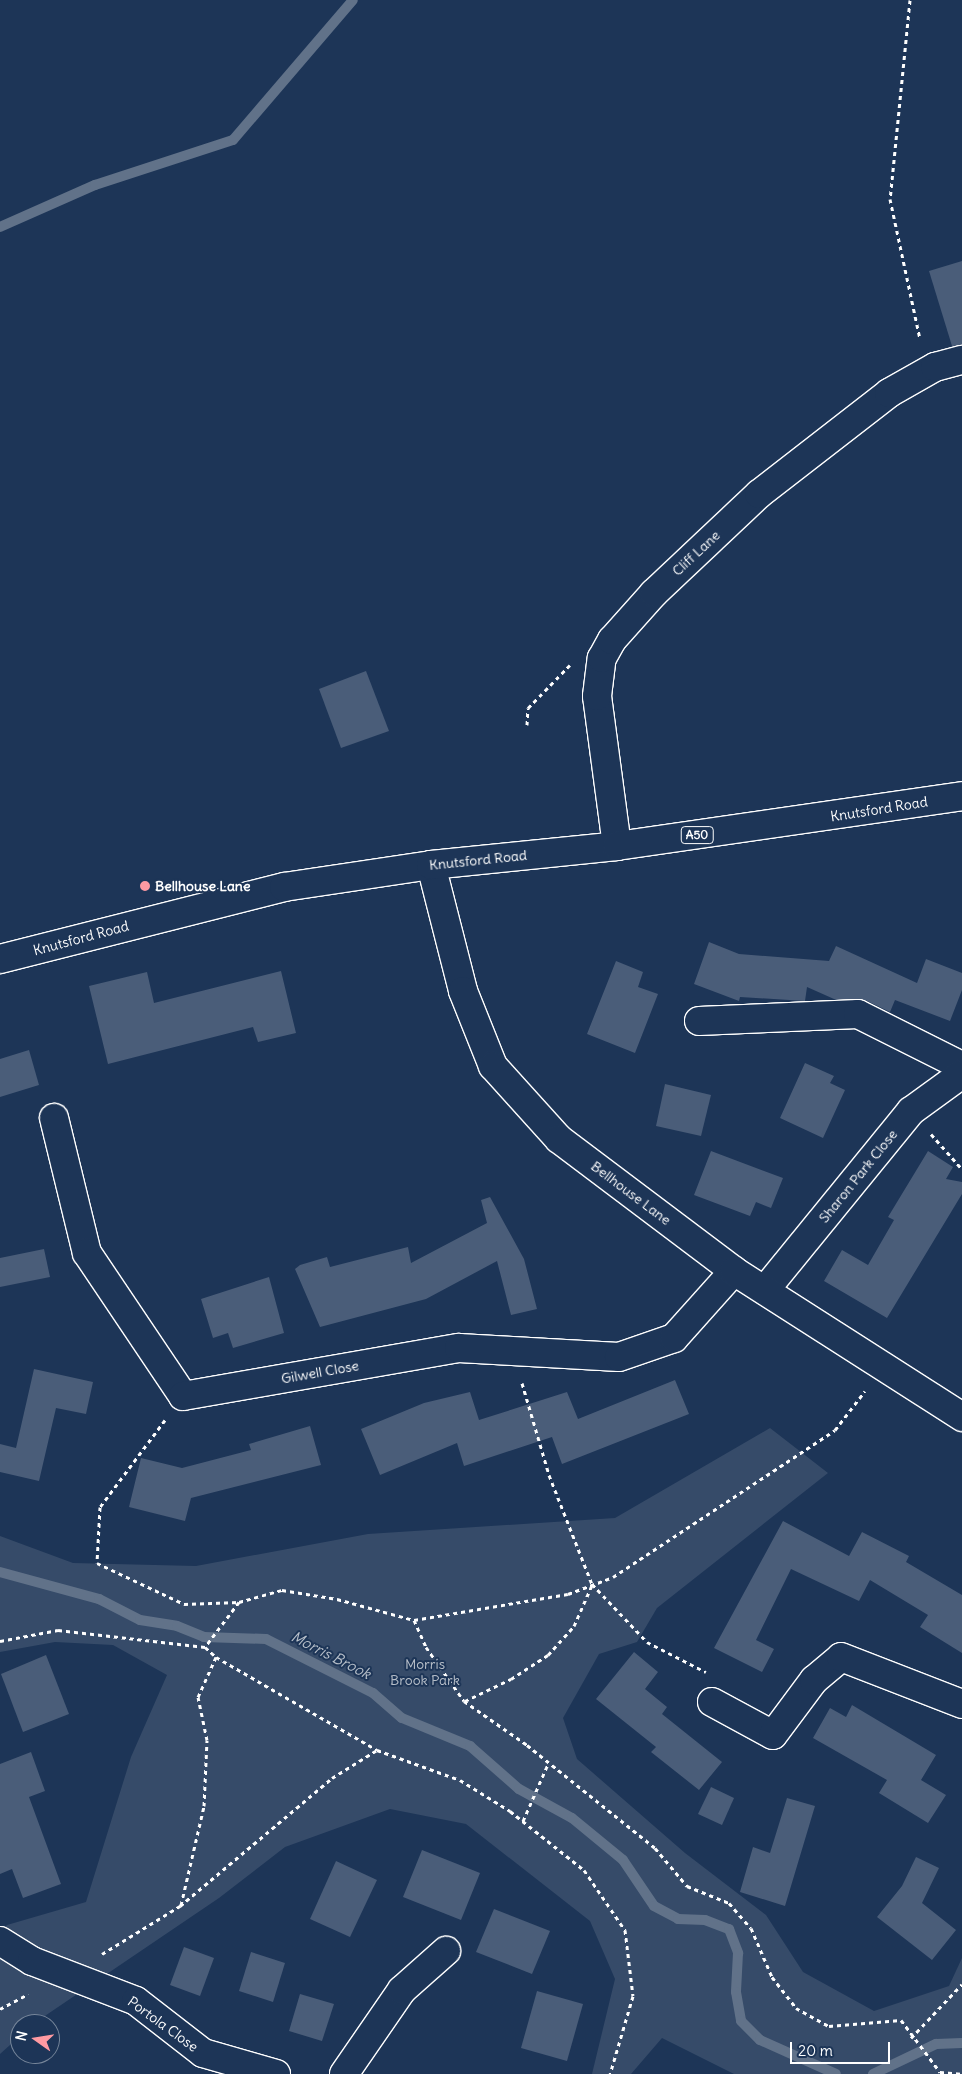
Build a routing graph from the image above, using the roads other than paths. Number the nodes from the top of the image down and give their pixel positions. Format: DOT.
graph roads {
  1 [pos="962,360"];
  2 [pos="962,796"];
  3 [pos="617,846"];
  4 [pos="431,865"];
  5 [pos="0,959"];
  6 [pos="699,1021"];
  7 [pos="962,1066"];
  8 [pos="962,1074"];
  9 [pos="54,1118"];
  10 [pos="734,1271"];
  11 [pos="765,1290"];
  12 [pos="962,1417"];
  13 [pos="713,1689"];
  14 [pos="962,1704"];
  15 [pos="0,1941"];
  16 [pos="446,1951"];
  17 [pos="276,2074"];
  18 [pos="344,2074"];
  1 -- 3 [label="main road, Cliff Lane"];
  2 -- 3 [label="main road, Knutsford Road / A50"];
  3 -- 4 [label="main road, Knutsford Road / A50"];
  4 -- 5 [label="main road, Knutsford Road / A50"];
  4 -- 10 [label="main road, Bellhouse Lane"];
  6 -- 7 [label="main road"];
  8 -- 11 [label="main road, Sharon Park Close"];
  9 -- 10 [label="main road, Gilwell Close"];
  10 -- 11 [label="main road, Bellhouse Lane"];
  11 -- 12 [label="main road, Bellhouse Lane"];
  13 -- 14 [label="main road"];
  15 -- 17 [label="main road, Portola Close"];
  16 -- 18 [label="main road"];
}
